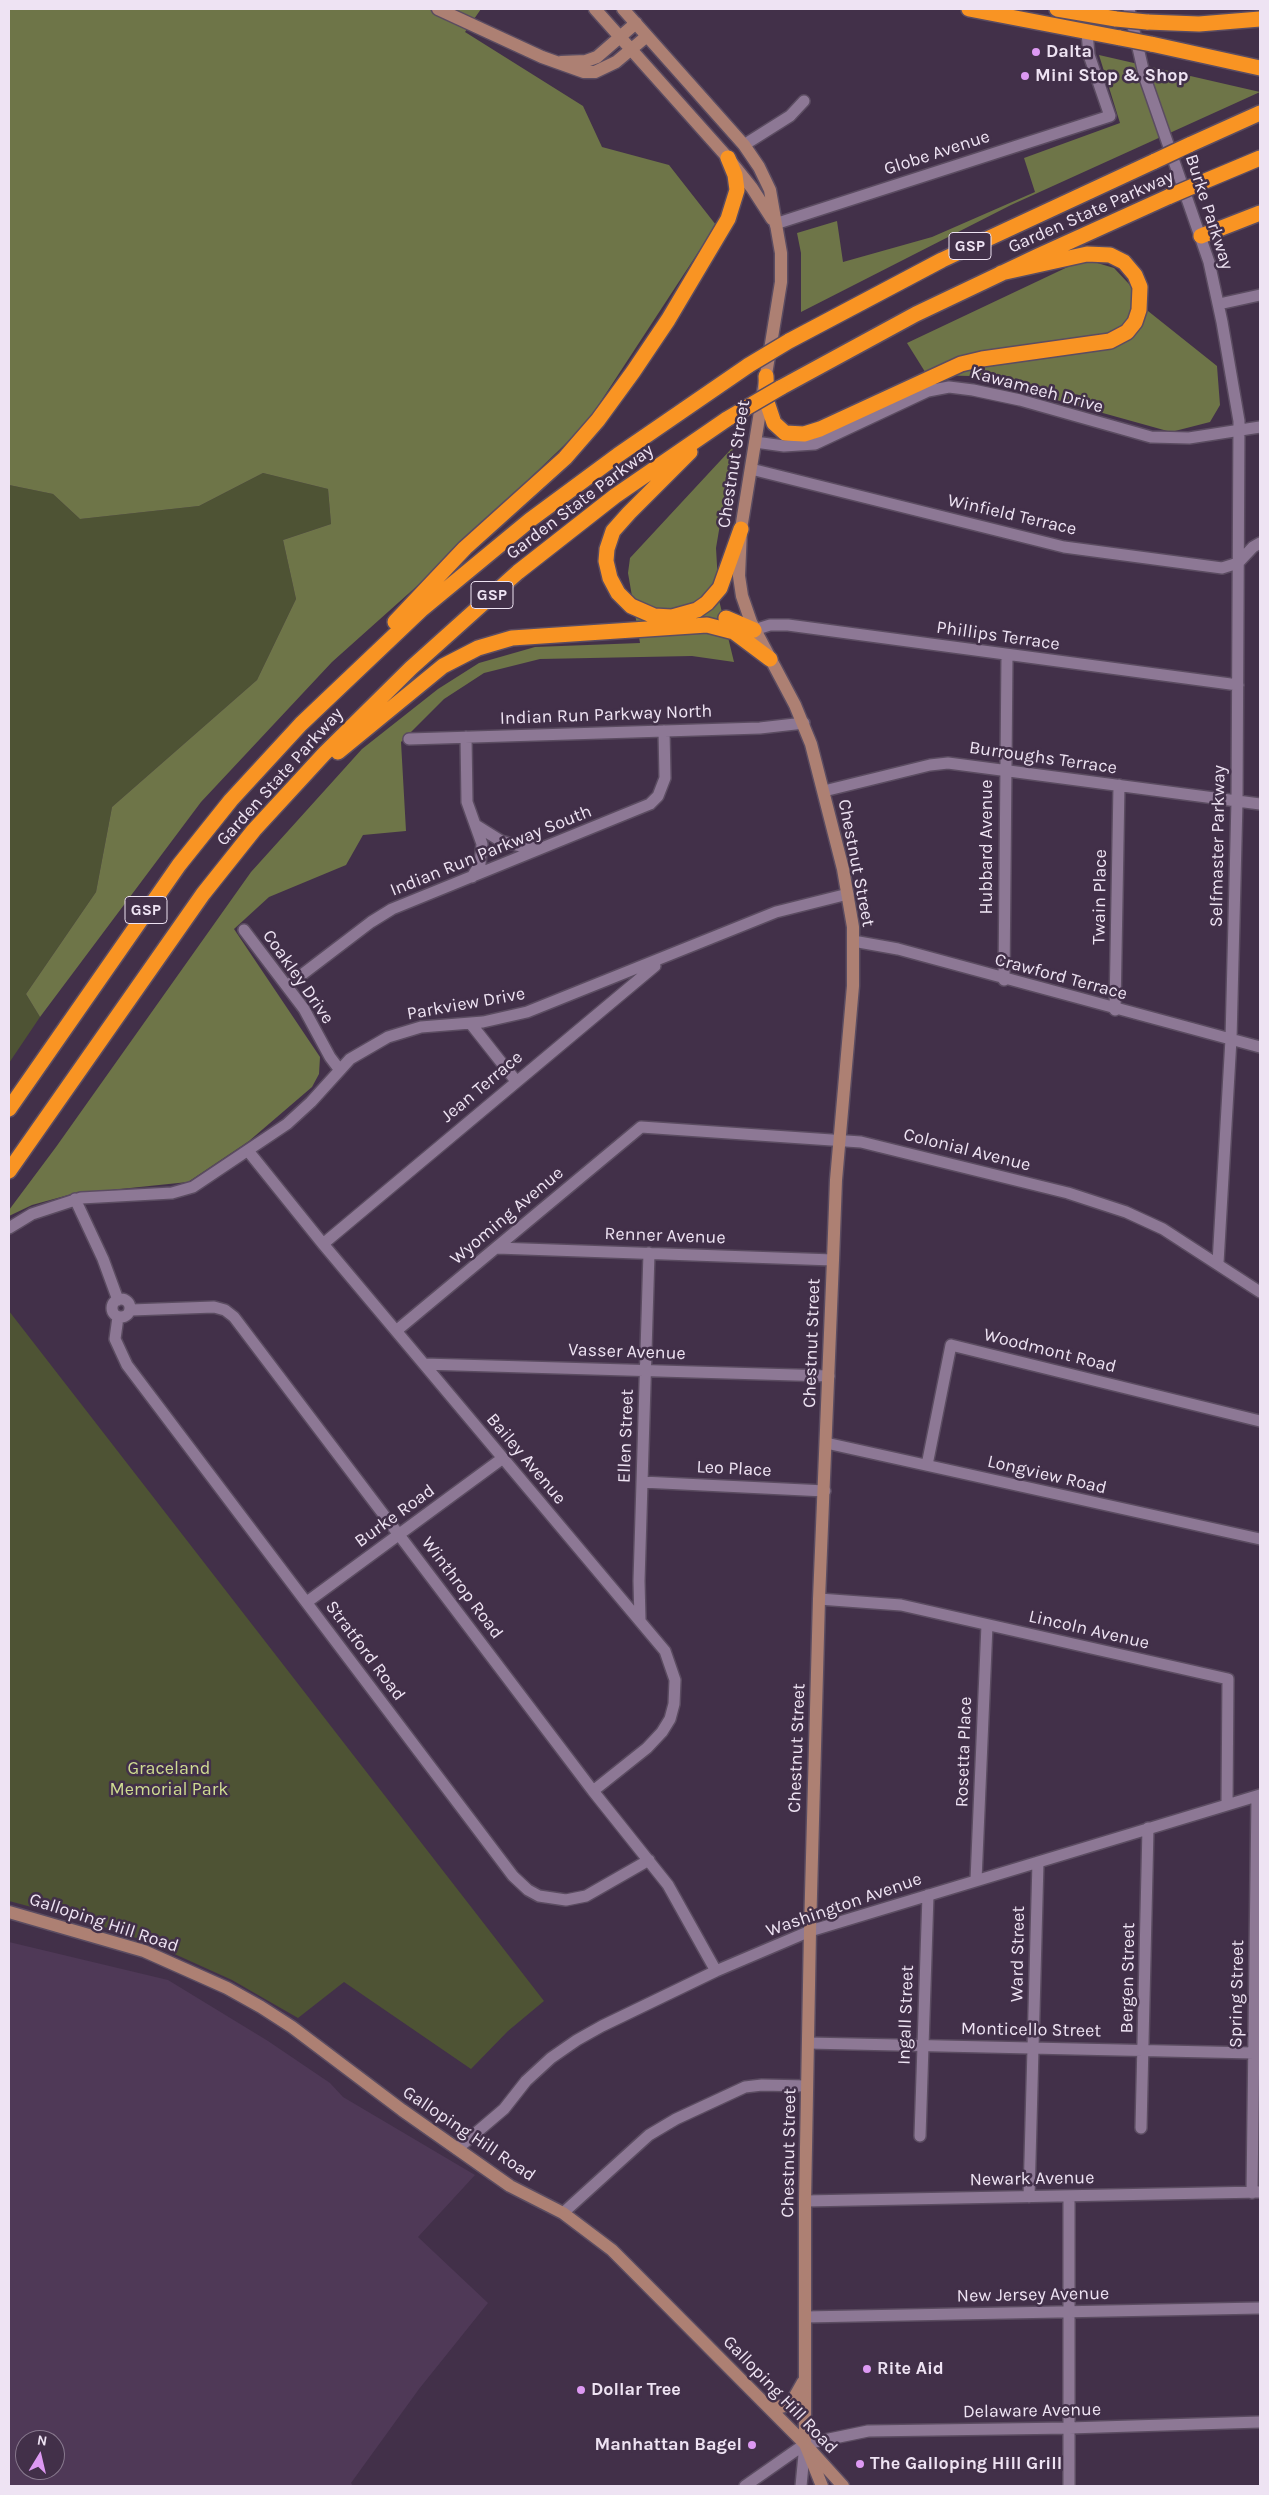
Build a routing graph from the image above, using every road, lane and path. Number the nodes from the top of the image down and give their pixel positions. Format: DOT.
graph roads {
  1 [pos="438,9"];
  2 [pos="595,9"];
  3 [pos="623,9"];
  4 [pos="968,9"];
  5 [pos="1057,9"];
  6 [pos="1129,9"];
  7 [pos="1073,10"];
  8 [pos="1260,19"];
  9 [pos="636,23"];
  10 [pos="1087,32"];
  11 [pos="647,36"];
  12 [pos="620,37"];
  13 [pos="632,49"];
  14 [pos="542,57"];
  15 [pos="1260,68"];
  16 [pos="804,101"];
  17 [pos="1260,113"];
  18 [pos="744,146"];
  19 [pos="728,158"];
  20 [pos="1260,158"];
  21 [pos="1260,167"];
  22 [pos="1213,178"];
  23 [pos="1260,213"];
  24 [pos="775,224"];
  25 [pos="1201,236"];
  26 [pos="1002,273"];
  27 [pos="1260,295"];
  28 [pos="1219,304"];
  29 [pos="766,376"];
  30 [pos="727,420"];
  31 [pos="1260,427"];
  32 [pos="1239,430"];
  33 [pos="755,442"];
  34 [pos="751,469"];
  35 [pos="741,529"];
  36 [pos="1260,543"];
  37 [pos="1238,563"];
  38 [pos="672,617"];
  39 [pos="754,630"];
  40 [pos="1007,655"];
  41 [pos="770,659"];
  42 [pos="1238,685"];
  43 [pos="804,723"];
  44 [pos="301,724"];
  45 [pos="664,731"];
  46 [pos="466,737"];
  47 [pos="410,739"];
  48 [pos="1006,770"];
  49 [pos="1119,785"];
  50 [pos="824,791"];
  51 [pos="281,799"];
  52 [pos="1237,801"];
  53 [pos="1260,804"];
  54 [pos="477,826"];
  55 [pos="550,846"];
  56 [pos="471,878"];
  57 [pos="848,894"];
  58 [pos="244,930"];
  59 [pos="853,941"];
  60 [pos="664,958"];
  61 [pos="1004,980"];
  62 [pos="287,986"];
  63 [pos="1116,1010"];
  64 [pos="471,1024"];
  65 [pos="1232,1039"];
  66 [pos="1260,1047"];
  67 [pos="339,1069"];
  68 [pos="516,1081"];
  69 [pos="9,1108"];
  70 [pos="640,1127"];
  71 [pos="840,1141"];
  72 [pos="248,1152"];
  73 [pos="9,1171"];
  74 [pos="76,1199"];
  75 [pos="9,1228"];
  76 [pos="323,1244"];
  77 [pos="497,1248"];
  78 [pos="649,1254"];
  79 [pos="833,1260"];
  80 [pos="1218,1263"];
  81 [pos="1260,1292"];
  82 [pos="118,1300"];
  83 [pos="131,1310"];
  84 [pos="118,1317"];
  85 [pos="396,1331"];
  86 [pos="424,1364"];
  87 [pos="646,1370"];
  88 [pos="829,1376"];
  89 [pos="1260,1421"];
  90 [pos="826,1443"];
  91 [pos="503,1458"];
  92 [pos="927,1466"];
  93 [pos="642,1482"];
  94 [pos="825,1491"];
  95 [pos="400,1534"];
  96 [pos="1260,1539"];
  97 [pos="819,1600"];
  98 [pos="307,1602"];
  99 [pos="640,1620"];
  100 [pos="987,1625"];
  101 [pos="593,1791"];
  102 [pos="1259,1795"];
  103 [pos="1227,1804"];
  104 [pos="1148,1828"];
  105 [pos="649,1860"];
  106 [pos="1038,1862"];
  107 [pos="976,1880"];
  108 [pos="928,1895"];
  109 [pos="9,1912"];
  110 [pos="810,1931"];
  111 [pos="716,1971"];
  112 [pos="808,2043"];
  113 [pos="923,2045"];
  114 [pos="1033,2048"];
  115 [pos="1144,2051"];
  116 [pos="1254,2054"];
  117 [pos="1257,2084"];
  118 [pos="807,2086"];
  119 [pos="1141,2128"];
  120 [pos="920,2136"];
  121 [pos="457,2149"];
  122 [pos="1256,2192"];
  123 [pos="1069,2196"];
  124 [pos="1029,2197"];
  125 [pos="805,2201"];
  126 [pos="563,2213"];
  127 [pos="1260,2308"];
  128 [pos="1069,2312"];
  129 [pos="806,2317"];
  130 [pos="806,2375"];
  131 [pos="764,2402"];
  132 [pos="1260,2422"];
  133 [pos="1069,2428"];
  134 [pos="806,2444"];
  135 [pos="745,2486"];
  136 [pos="801,2486"];
  137 [pos="822,2486"];
  138 [pos="841,2486"];
  139 [pos="1069,2486"];
  1 -- 14 [label="main road"];
  2 -- 12 [label="main road, Chestnut Street"];
  3 -- 9 [label="main road, Chestnut Street"];
  4 -- 10 [label="highway"];
  5 -- 7 [label="highway"];
  6 -- 25 [label="street, Burke Parkway"];
  7 -- 8 [label="highway, bridge"];
  9 -- 11 [label="main road, Chestnut Street"];
  9 -- 12 [label="main road"];
  10 -- 15 [label="highway, bridge"];
  10 -- 24 [label="street, Globe Avenue"];
  11 -- 13 [label="main road"];
  11 -- 18 [label="main road, Chestnut Street"];
  12 -- 13 [label="main road, Chestnut Street"];
  12 -- 14 [label="main road"];
  13 -- 14 [label="main road"];
  13 -- 19 [label="main road, Chestnut Street"];
  16 -- 18 [label="street"];
  17 -- 44 [label="highway, Garden State Parkway / GSP, bridge"];
  18 -- 24 [label="main road, Chestnut Street"];
  19 -- 24 [label="main road, Chestnut Street"];
  19 -- 44 [label="highway"];
  20 -- 22 [label="highway, Garden State Parkway / GSP"];
  21 -- 22 [label="highway"];
  22 -- 26 [label="highway, Garden State Parkway / GSP, bridge"];
  23 -- 25 [label="highway"];
  24 -- 29 [label="main road, Chestnut Street"];
  25 -- 28 [label="street, Burke Parkway"];
  26 -- 29 [label="highway"];
  26 -- 30 [label="highway, Garden State Parkway / GSP, bridge"];
  27 -- 28 [label="street"];
  28 -- 32 [label="street, Burke Parkway"];
  29 -- 33 [label="main road, Chestnut Street"];
  30 -- 38 [label="highway"];
  30 -- 51 [label="highway, Garden State Parkway / GSP"];
  31 -- 32 [label="street, Kawameeh Drive"];
  32 -- 33 [label="street, Kawameeh Drive"];
  32 -- 37 [label="street, Selfmaster Parkway"];
  33 -- 34 [label="main road, Chestnut Street"];
  34 -- 35 [label="main road, Chestnut Street"];
  34 -- 37 [label="street, Winfield Terrace"];
  35 -- 38 [label="highway"];
  35 -- 39 [label="main road, Chestnut Street"];
  36 -- 37 [label="street"];
  37 -- 42 [label="street, Selfmaster Parkway"];
  38 -- 39 [label="highway"];
  39 -- 40 [label="street, Phillips Terrace"];
  39 -- 41 [label="main road, Chestnut Street"];
  40 -- 42 [label="street, Phillips Terrace"];
  40 -- 48 [label="street, Hubbard Avenue"];
  41 -- 43 [label="main road, Chestnut Street"];
  41 -- 51 [label="highway"];
  42 -- 52 [label="street, Selfmaster Parkway"];
  43 -- 45 [label="street, Indian Run Parkway North"];
  43 -- 50 [label="main road, Chestnut Street"];
  44 -- 69 [label="highway, Garden State Parkway / GSP"];
  45 -- 46 [label="street, Indian Run Parkway North"];
  45 -- 55 [label="street, Indian Run Parkway South"];
  46 -- 47 [label="street, Indian Run Parkway North"];
  46 -- 54 [label="street"];
  48 -- 49 [label="street, Burroughs Terrace"];
  48 -- 50 [label="street, Burroughs Terrace"];
  48 -- 61 [label="street, Hubbard Avenue"];
  49 -- 52 [label="street, Burroughs Terrace"];
  49 -- 63 [label="street, Twain Place"];
  50 -- 57 [label="main road, Chestnut Street"];
  51 -- 73 [label="highway, Garden State Parkway / GSP"];
  52 -- 53 [label="street, Burroughs Terrace"];
  52 -- 65 [label="street, Selfmaster Parkway"];
  54 -- 55 [label="street"];
  54 -- 56 [label="street"];
  55 -- 56 [label="street, Indian Run Parkway South"];
  56 -- 62 [label="street, Indian Run Parkway South"];
  57 -- 59 [label="main road, Chestnut Street"];
  57 -- 60 [label="street, Parkview Drive"];
  58 -- 62 [label="street, Coakley Drive"];
  59 -- 61 [label="street, Crawford Terrace"];
  59 -- 71 [label="main road, Chestnut Street"];
  60 -- 64 [label="street, Parkview Drive"];
  60 -- 68 [label="street, Jean Terrace"];
  61 -- 63 [label="street, Crawford Terrace"];
  62 -- 67 [label="street, Coakley Drive"];
  63 -- 65 [label="street, Crawford Terrace"];
  64 -- 67 [label="street, Parkview Drive"];
  64 -- 68 [label="street"];
  65 -- 66 [label="street, Crawford Terrace"];
  65 -- 80 [label="street, Selfmaster Parkway"];
  67 -- 72 [label="street, Parkview Drive"];
  68 -- 76 [label="street, Jean Terrace"];
  70 -- 71 [label="street, Colonial Avenue"];
  70 -- 77 [label="street, Wyoming Avenue"];
  71 -- 79 [label="main road, Chestnut Street"];
  71 -- 80 [label="street, Colonial Avenue"];
  72 -- 74 [label="street, Parkview Drive"];
  72 -- 76 [label="street, Bailey Avenue"];
  74 -- 75 [label="street, Parkview Drive"];
  74 -- 82 [label="street"];
  76 -- 85 [label="street, Bailey Avenue"];
  77 -- 78 [label="street, Renner Avenue"];
  77 -- 85 [label="street, Wyoming Avenue"];
  78 -- 79 [label="street, Renner Avenue"];
  78 -- 87 [label="street, Ellen Street"];
  79 -- 88 [label="main road, Chestnut Street"];
  80 -- 81 [label="street, Colonial Avenue"];
  82 -- 83 [label="street"];
  82 -- 84 [label="street"];
  83 -- 84 [label="street"];
  83 -- 95 [label="street, Winthrop Road"];
  84 -- 98 [label="street, Stratford Road"];
  85 -- 86 [label="street, Bailey Avenue"];
  86 -- 87 [label="street, Vasser Avenue"];
  86 -- 91 [label="street, Bailey Avenue"];
  87 -- 88 [label="street, Vasser Avenue"];
  87 -- 93 [label="street, Ellen Street"];
  88 -- 90 [label="main road, Chestnut Street"];
  89 -- 92 [label="street, Woodmont Road"];
  90 -- 92 [label="street, Longview Road"];
  90 -- 94 [label="main road, Chestnut Street"];
  91 -- 95 [label="street, Burke Road"];
  91 -- 99 [label="street, Bailey Avenue"];
  92 -- 96 [label="street, Longview Road"];
  93 -- 94 [label="street, Leo Place"];
  93 -- 99 [label="street, Ellen Street"];
  94 -- 97 [label="main road, Chestnut Street"];
  95 -- 98 [label="street, Burke Road"];
  95 -- 101 [label="street, Winthrop Road"];
  97 -- 100 [label="street, Lincoln Avenue"];
  97 -- 110 [label="main road, Chestnut Street"];
  98 -- 105 [label="street, Stratford Road"];
  99 -- 101 [label="street, Bailey Avenue"];
  100 -- 103 [label="street, Lincoln Avenue"];
  100 -- 107 [label="street, Rosetta Place"];
  101 -- 105 [label="street, Winthrop Road"];
  102 -- 103 [label="street, Washington Avenue"];
  102 -- 116 [label="street, Spring Street"];
  103 -- 104 [label="street, Washington Avenue"];
  104 -- 106 [label="street, Washington Avenue"];
  104 -- 115 [label="street, Bergen Street"];
  105 -- 111 [label="street, Winthrop Road"];
  106 -- 107 [label="street, Washington Avenue"];
  106 -- 114 [label="street, Ward Street"];
  107 -- 108 [label="street, Washington Avenue"];
  108 -- 110 [label="street, Washington Avenue"];
  108 -- 113 [label="street, Ingall Street"];
  109 -- 121 [label="main road, Galloping Hill Road"];
  110 -- 111 [label="street, Washington Avenue"];
  110 -- 112 [label="main road, Chestnut Street"];
  111 -- 121 [label="street, Washington Avenue"];
  112 -- 113 [label="street, Monticello Street"];
  112 -- 118 [label="main road, Chestnut Street"];
  113 -- 114 [label="street, Monticello Street"];
  113 -- 120 [label="street, Ingall Street"];
  114 -- 115 [label="street, Monticello Street"];
  114 -- 124 [label="street, Ward Street"];
  115 -- 116 [label="street, Monticello Street"];
  115 -- 119 [label="street, Bergen Street"];
  116 -- 117 [label="street, Spring Street"];
  117 -- 122 [label="street, Spring Street"];
  118 -- 125 [label="main road, Chestnut Street"];
  118 -- 126 [label="street"];
  121 -- 126 [label="main road, Galloping Hill Road"];
  122 -- 123 [label="street, Newark Avenue"];
  123 -- 124 [label="street, Newark Avenue"];
  123 -- 128 [label="street"];
  124 -- 125 [label="street, Newark Avenue"];
  125 -- 129 [label="main road, Chestnut Street"];
  126 -- 131 [label="main road, Galloping Hill Road"];
  127 -- 128 [label="street, New Jersey Avenue"];
  128 -- 129 [label="street, New Jersey Avenue"];
  128 -- 133 [label="street"];
  129 -- 130 [label="main road, Chestnut Street"];
  130 -- 131 [label="main road"];
  130 -- 134 [label="main road, Chestnut Street"];
  131 -- 134 [label="main road, Galloping Hill Road"];
  132 -- 133 [label="street, Delaware Avenue"];
  133 -- 134 [label="street, Delaware Avenue"];
  133 -- 139 [label="street"];
  134 -- 135 [label="street"];
  134 -- 136 [label="street"];
  134 -- 137 [label="main road, Chestnut Street"];
  134 -- 138 [label="main road, Galloping Hill Road"];
}
